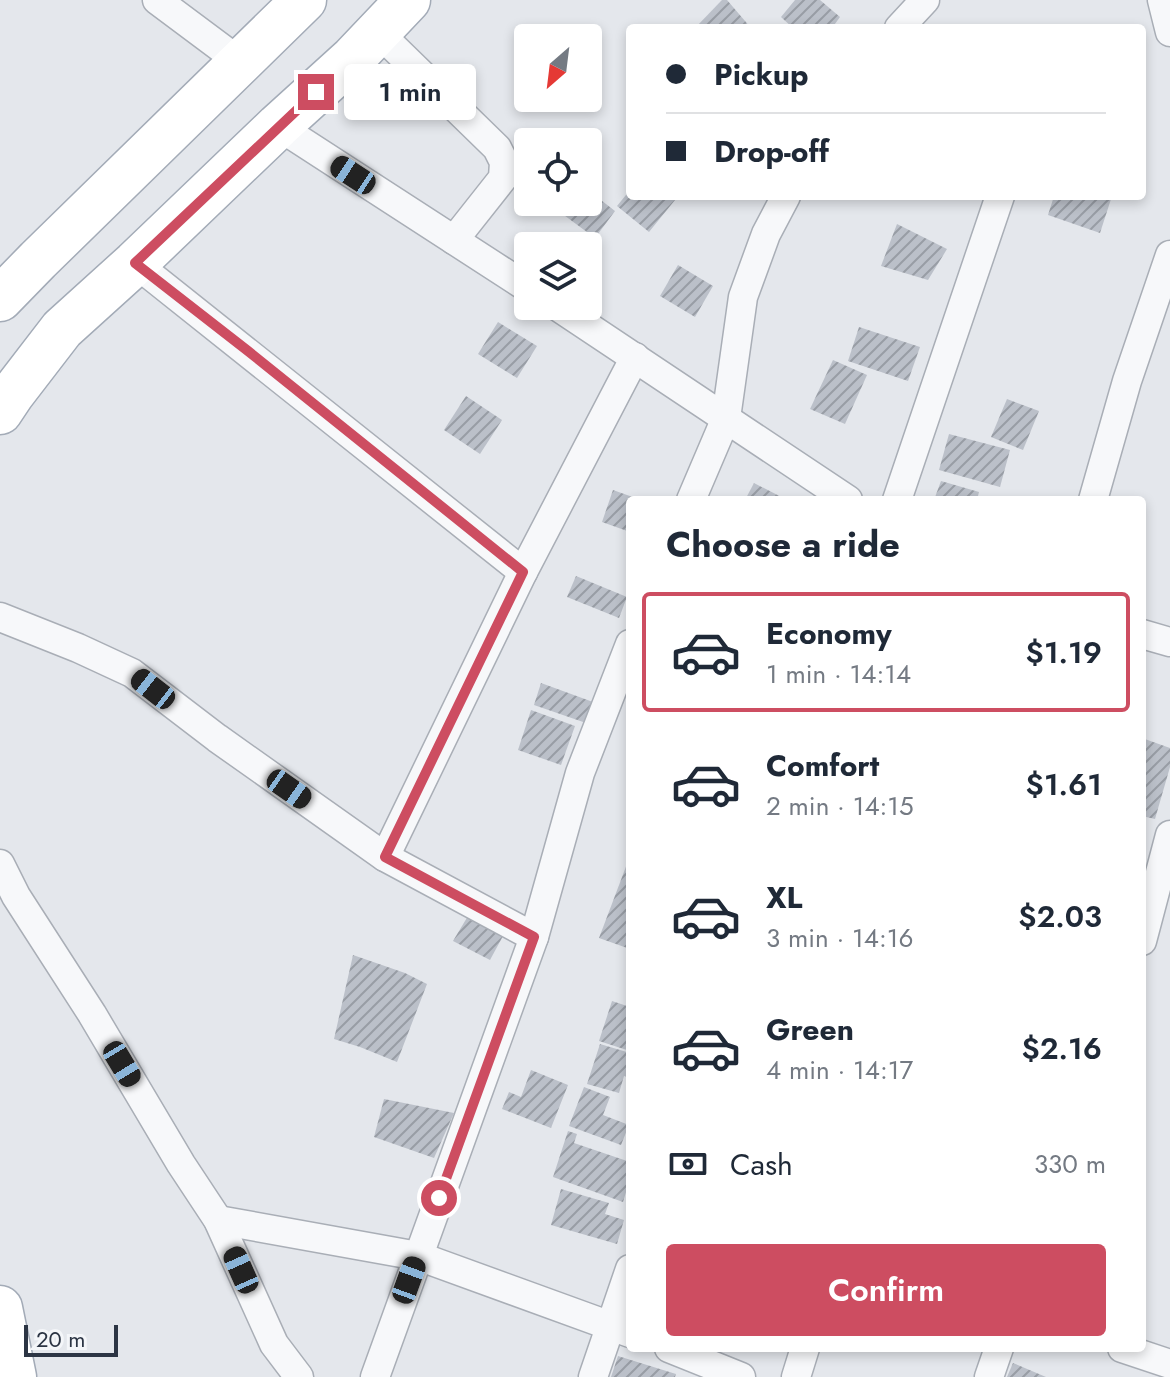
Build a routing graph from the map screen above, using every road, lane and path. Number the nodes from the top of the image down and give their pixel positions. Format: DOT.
graph roads {
  1 [pos="157,0"];
  2 [pos="304,0"];
  3 [pos="408,0"];
  4 [pos="925,0"];
  5 [pos="1162,0"];
  6 [pos="903,24"];
  7 [pos="378,32"];
  8 [pos="1170,32"];
  9 [pos="240,62"];
  10 [pos="278,126"];
  11 [pos="784,200"];
  12 [pos="999,200"];
  13 [pos="454,240"];
  14 [pos="1170,255"];
  15 [pos="135,263"];
  16 [pos="514,279"];
  17 [pos="0,299"];
  18 [pos="578,320"];
  19 [pos="635,357"];
  20 [pos="0,412"];
  21 [pos="726,418"];
  22 [pos="693,496"];
  23 [pos="842,496"];
  24 [pos="898,496"];
  25 [pos="1094,496"];
  26 [pos="523,572"];
  27 [pos="0,617"];
  28 [pos="1146,635"];
  29 [pos="1170,642"];
  30 [pos="624,674"];
  31 [pos="1170,835"];
  32 [pos="385,857"];
  33 [pos="0,864"];
  34 [pos="1146,926"];
  35 [pos="534,937"];
  36 [pos="218,1220"];
  37 [pos="418,1256"];
  38 [pos="626,1293"];
  39 [pos="0,1308"];
  40 [pos="620,1329"];
  41 [pos="679,1352"];
  42 [pos="804,1352"];
  43 [pos="998,1352"];
  44 [pos="1134,1352"];
  45 [pos="1170,1364"];
  46 [pos="14,1377"];
  47 [pos="299,1377"];
  48 [pos="375,1377"];
  49 [pos="593,1377"];
  50 [pos="741,1377"];
  51 [pos="796,1377"];
  52 [pos="989,1377"];
  1 -- 9 [label="street"];
  2 -- 9 [label="main road"];
  3 -- 7 [label="main road"];
  4 -- 6 [label="street"];
  5 -- 8 [label="street"];
  7 -- 10 [label="main road"];
  7 -- 13 [label="street"];
  9 -- 17 [label="main road"];
  10 -- 13 [label="street"];
  10 -- 15 [label="main road"];
  11 -- 21 [label="street"];
  12 -- 24 [label="street"];
  13 -- 16 [label="street"];
  14 -- 25 [label="street"];
  15 -- 20 [label="main road"];
  15 -- 26 [label="street"];
  18 -- 19 [label="street"];
  19 -- 21 [label="street"];
  19 -- 26 [label="street"];
  21 -- 22 [label="street"];
  21 -- 23 [label="street"];
  26 -- 32 [label="street"];
  27 -- 32 [label="street"];
  28 -- 29 [label="street"];
  30 -- 35 [label="street"];
  31 -- 34 [label="street"];
  32 -- 35 [label="street"];
  33 -- 36 [label="street"];
  35 -- 37 [label="street"];
  36 -- 37 [label="street"];
  36 -- 47 [label="street"];
  37 -- 40 [label="street"];
  37 -- 48 [label="street"];
  38 -- 40 [label="street"];
  39 -- 46 [label="main road"];
  40 -- 49 [label="street"];
  41 -- 50 [label="street"];
  42 -- 51 [label="street"];
  43 -- 52 [label="street"];
  44 -- 45 [label="street"];
}
